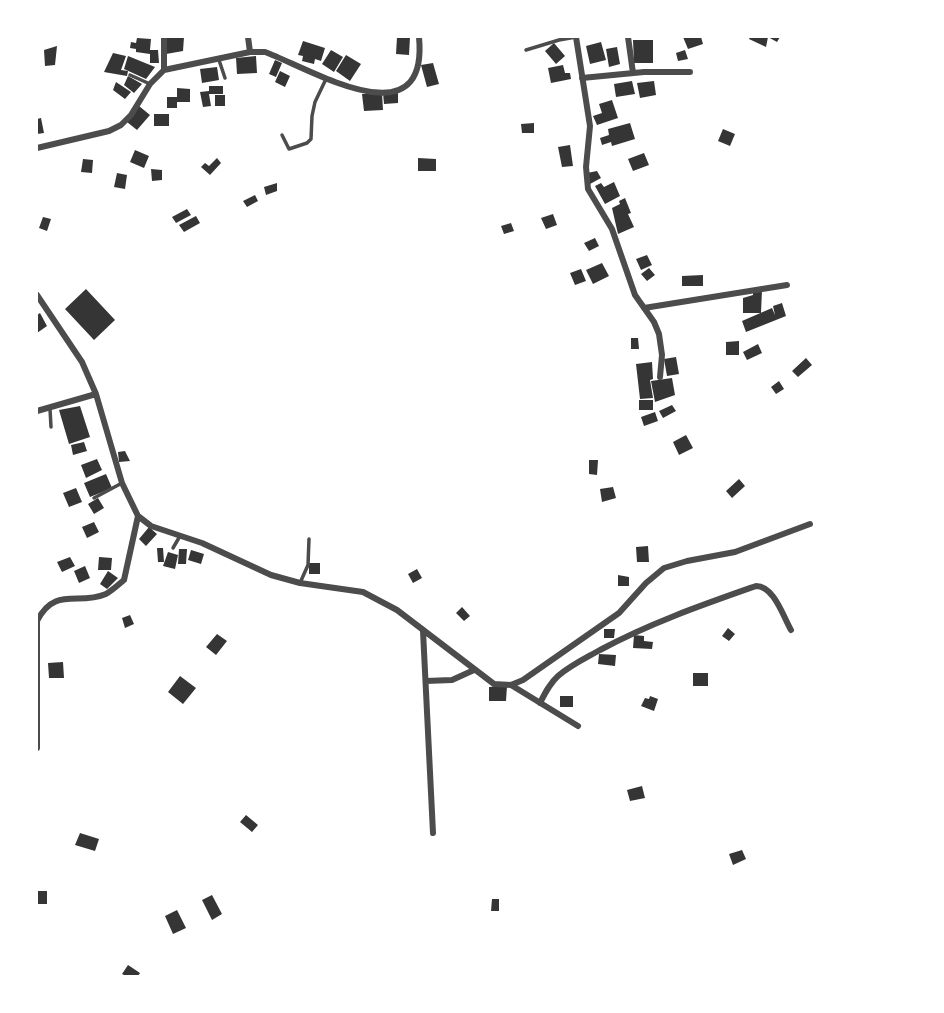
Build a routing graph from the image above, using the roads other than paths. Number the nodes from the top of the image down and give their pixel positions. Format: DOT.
graph roads {
  1 [pos="164,37"];
  2 [pos="248,37"];
  3 [pos="419,37"];
  4 [pos="576,37"];
  5 [pos="628,37"];
  6 [pos="526,50"];
  7 [pos="250,52"];
  8 [pos="219,60"];
  9 [pos="164,70"];
  10 [pos="690,72"];
  11 [pos="633,73"];
  12 [pos="130,75"];
  13 [pos="225,78"];
  14 [pos="582,78"];
  15 [pos="326,79"];
  16 [pos="150,84"];
  17 [pos="282,135"];
  18 [pos="37,148"];
  19 [pos="787,285"];
  20 [pos="37,295"];
  21 [pos="644,308"];
  22 [pos="660,377"];
  23 [pos="96,394"];
  24 [pos="50,409"];
  25 [pos="37,411"];
  26 [pos="51,427"];
  27 [pos="122,483"];
  28 [pos="94,498"];
  29 [pos="138,516"];
  30 [pos="810,524"];
  31 [pos="180,536"];
  32 [pos="309,539"];
  33 [pos="173,548"];
  34 [pos="300,583"];
  35 [pos="791,630"];
  36 [pos="423,631"];
  37 [pos="474,670"];
  38 [pos="426,681"];
  39 [pos="511,685"];
  40 [pos="540,703"];
  41 [pos="578,726"];
  42 [pos="37,748"];
  43 [pos="433,833"];
  1 -- 9 [label="street"];
  2 -- 7 [label="street"];
  3 -- 15 [label="street"];
  4 -- 6 [label="lane"];
  4 -- 14 [label="street"];
  5 -- 11 [label="street"];
  7 -- 8 [label="street"];
  7 -- 15 [label="street"];
  8 -- 9 [label="street"];
  8 -- 13 [label="lane"];
  9 -- 16 [label="street"];
  10 -- 11 [label="street"];
  11 -- 14 [label="street"];
  12 -- 16 [label="lane"];
  14 -- 21 [label="street"];
  15 -- 17 [label="lane"];
  16 -- 18 [label="street"];
  19 -- 21 [label="street"];
  20 -- 23 [label="street"];
  21 -- 22 [label="street"];
  23 -- 24 [label="street"];
  23 -- 27 [label="street"];
  24 -- 25 [label="street"];
  24 -- 26 [label="lane"];
  27 -- 28 [label="lane"];
  27 -- 29 [label="street"];
  29 -- 31 [label="street"];
  29 -- 42 [label="street"];
  30 -- 39 [label="street"];
  31 -- 33 [label="lane"];
  31 -- 34 [label="street"];
  32 -- 34 [label="lane"];
  34 -- 36 [label="street"];
  35 -- 40 [label="street"];
  36 -- 37 [label="street"];
  36 -- 38 [label="street"];
  37 -- 38 [label="street"];
  37 -- 39 [label="street"];
  38 -- 43 [label="street"];
  39 -- 40 [label="street"];
  40 -- 41 [label="street"];
}
